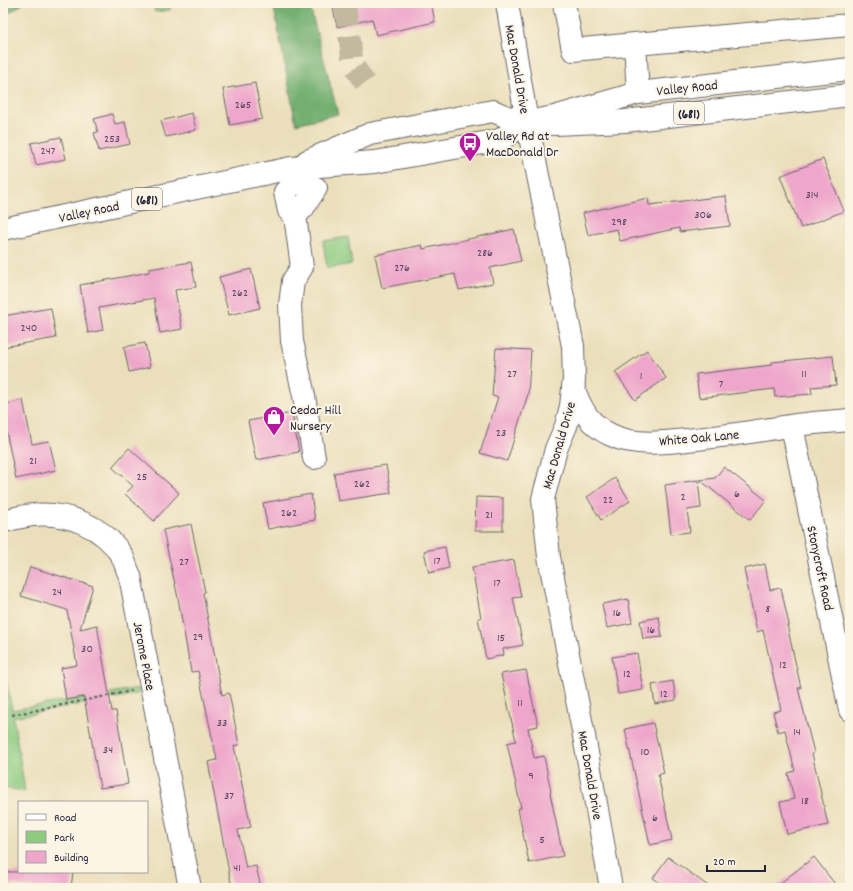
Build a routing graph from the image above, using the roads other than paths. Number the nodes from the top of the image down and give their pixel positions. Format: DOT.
graph roads {
  1 [pos="507,3"];
  2 [pos="564,3"];
  3 [pos="850,25"];
  4 [pos="635,44"];
  5 [pos="850,69"];
  6 [pos="638,93"];
  7 [pos="850,95"];
  8 [pos="528,122"];
  9 [pos="293,175"];
  10 [pos="3,229"];
  11 [pos="573,387"];
  12 [pos="850,420"];
  13 [pos="792,426"];
  14 [pos="314,458"];
  15 [pos="3,521"];
  16 [pos="850,710"];
  17 [pos="190,888"];
  18 [pos="611,888"];
  1 -- 8 [label="street, Mac Donald Drive"];
  2 -- 4 [label="street"];
  3 -- 4 [label="street"];
  4 -- 6 [label="street"];
  5 -- 6 [label="street, Valley Road / (681)"];
  6 -- 8 [label="street, Valley Road / (681)"];
  7 -- 8 [label="street, Valley Road / (681)"];
  8 -- 9 [label="street, Valley Road / (681)"];
  8 -- 9 [label="street, Valley Road / (681)"];
  8 -- 11 [label="street, Mac Donald Drive"];
  9 -- 10 [label="street, Valley Road / (681)"];
  9 -- 14 [label="street"];
  11 -- 13 [label="street, White Oak Lane"];
  11 -- 18 [label="street, Mac Donald Drive"];
  12 -- 13 [label="street, White Oak Lane"];
  13 -- 16 [label="street, Stonycroft Road"];
  15 -- 17 [label="street, Jerome Place"];
}
